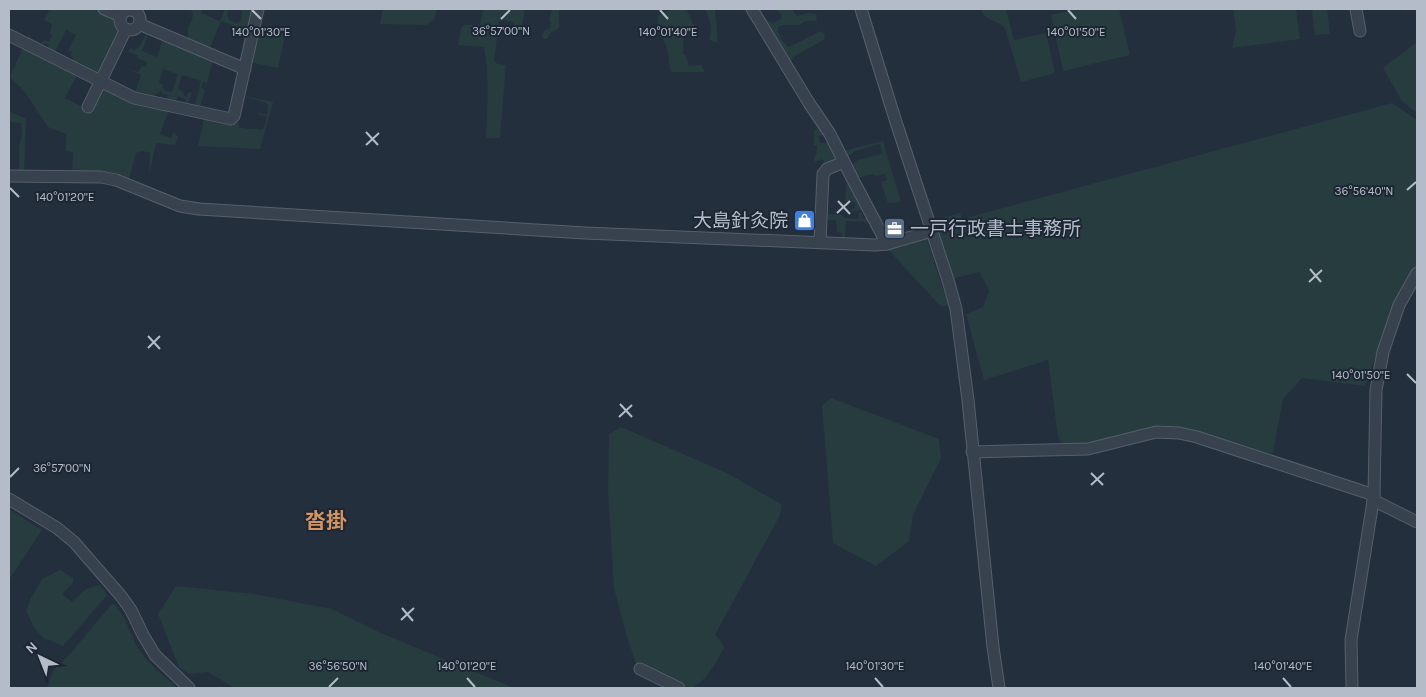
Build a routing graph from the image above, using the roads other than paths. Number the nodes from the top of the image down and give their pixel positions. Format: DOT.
graph roads {
  1 [pos="104,9"];
  2 [pos="258,9"];
  3 [pos="752,9"];
  4 [pos="861,9"];
  5 [pos="1356,9"];
  6 [pos="135,10"];
  7 [pos="121,16"];
  8 [pos="139,24"];
  9 [pos="126,29"];
  10 [pos="1360,31"];
  11 [pos="9,35"];
  12 [pos="245,70"];
  13 [pos="101,82"];
  14 [pos="88,107"];
  15 [pos="844,162"];
  16 [pos="9,176"];
  17 [pos="932,231"];
  18 [pos="820,242"];
  19 [pos="887,244"];
  20 [pos="1417,273"];
  21 [pos="972,452"];
  22 [pos="9,498"];
  23 [pos="1373,498"];
  24 [pos="1417,522"];
  25 [pos="640,669"];
  26 [pos="189,688"];
  27 [pos="679,688"];
  28 [pos="999,688"];
  29 [pos="1352,688"];
  1 -- 7 [label="street"];
  2 -- 12 [label="street"];
  3 -- 15 [label="street"];
  4 -- 17 [label="street"];
  5 -- 10 [label="street"];
  6 -- 7 [label="street"];
  6 -- 8 [label="street"];
  7 -- 9 [label="street"];
  8 -- 9 [label="street"];
  8 -- 12 [label="street"];
  9 -- 13 [label="street"];
  11 -- 13 [label="street"];
  12 -- 13 [label="street"];
  13 -- 14 [label="street"];
  15 -- 18 [label="street"];
  15 -- 19 [label="street"];
  16 -- 18 [label="street"];
  17 -- 19 [label="street"];
  17 -- 21 [label="street"];
  18 -- 19 [label="street"];
  20 -- 23 [label="street"];
  21 -- 23 [label="street"];
  21 -- 28 [label="street"];
  22 -- 26 [label="street"];
  23 -- 24 [label="street"];
  23 -- 29 [label="street"];
  25 -- 27 [label="street"];
}
